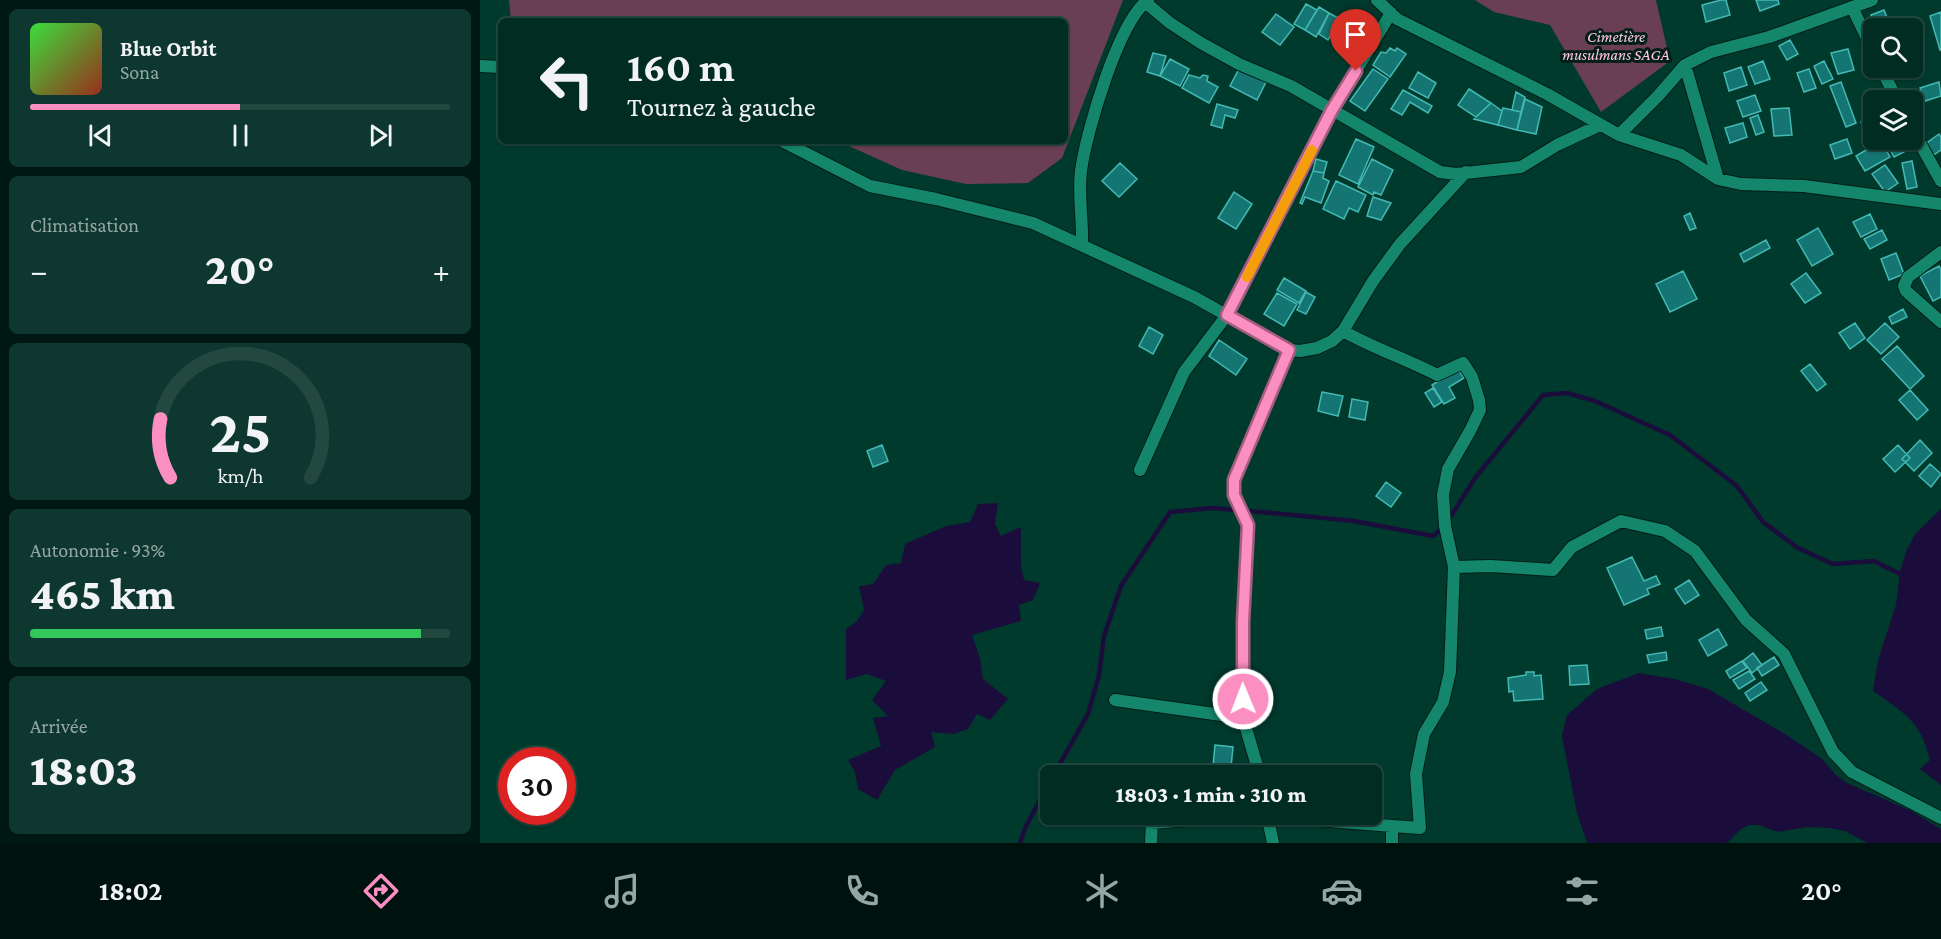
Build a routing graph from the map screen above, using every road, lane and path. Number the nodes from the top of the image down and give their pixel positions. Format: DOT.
graph roads {
  1 [pos="1377,0"];
  2 [pos="1872,0"];
  3 [pos="1146,1"];
  4 [pos="1852,7"];
  5 [pos="1391,13"];
  6 [pos="1863,30"];
  7 [pos="1685,65"];
  8 [pos="480,66"];
  9 [pos="498,67"];
  10 [pos="1332,110"];
  11 [pos="1600,125"];
  12 [pos="1618,135"];
  13 [pos="788,144"];
  14 [pos="1923,149"];
  15 [pos="1466,172"];
  16 [pos="1718,179"];
  17 [pos="1941,181"];
  18 [pos="1941,204"];
  19 [pos="1082,245"];
  20 [pos="1941,252"];
  21 [pos="1227,315"];
  22 [pos="1941,322"];
  23 [pos="1343,331"];
  24 [pos="1289,350"];
  25 [pos="1140,470"];
  26 [pos="1454,567"];
  27 [pos="1115,700"];
  28 [pos="1244,718"];
  29 [pos="1257,765"];
  30 [pos="1941,818"];
  31 [pos="1152,825"];
  32 [pos="1269,825"];
  33 [pos="1381,825"];
  34 [pos="1392,826"];
  35 [pos="1151,843"];
  36 [pos="1273,843"];
  37 [pos="1392,843"];
  1 -- 5 [label="street"];
  2 -- 4 [label="street"];
  3 -- 10 [label="street"];
  3 -- 19 [label="street"];
  4 -- 6 [label="street"];
  4 -- 7 [label="street"];
  5 -- 10 [label="street"];
  5 -- 11 [label="street"];
  7 -- 12 [label="street"];
  7 -- 16 [label="street"];
  8 -- 9 [label="street"];
  10 -- 15 [label="street"];
  10 -- 21 [label="street"];
  11 -- 12 [label="street"];
  11 -- 15 [label="street"];
  12 -- 16 [label="street"];
  13 -- 19 [label="street"];
  14 -- 17 [label="street"];
  15 -- 23 [label="street"];
  16 -- 18 [label="street"];
  19 -- 21 [label="street"];
  20 -- 22 [label="street"];
  21 -- 24 [label="street"];
  21 -- 25 [label="street"];
  23 -- 24 [label="street"];
  23 -- 26 [label="street"];
  24 -- 28 [label="street"];
  26 -- 30 [label="street"];
  26 -- 34 [label="street"];
  27 -- 28 [label="street"];
  28 -- 29 [label="street"];
  31 -- 35 [label="street"];
  32 -- 36 [label="street"];
  33 -- 34 [label="street"];
  34 -- 37 [label="street"];
}
